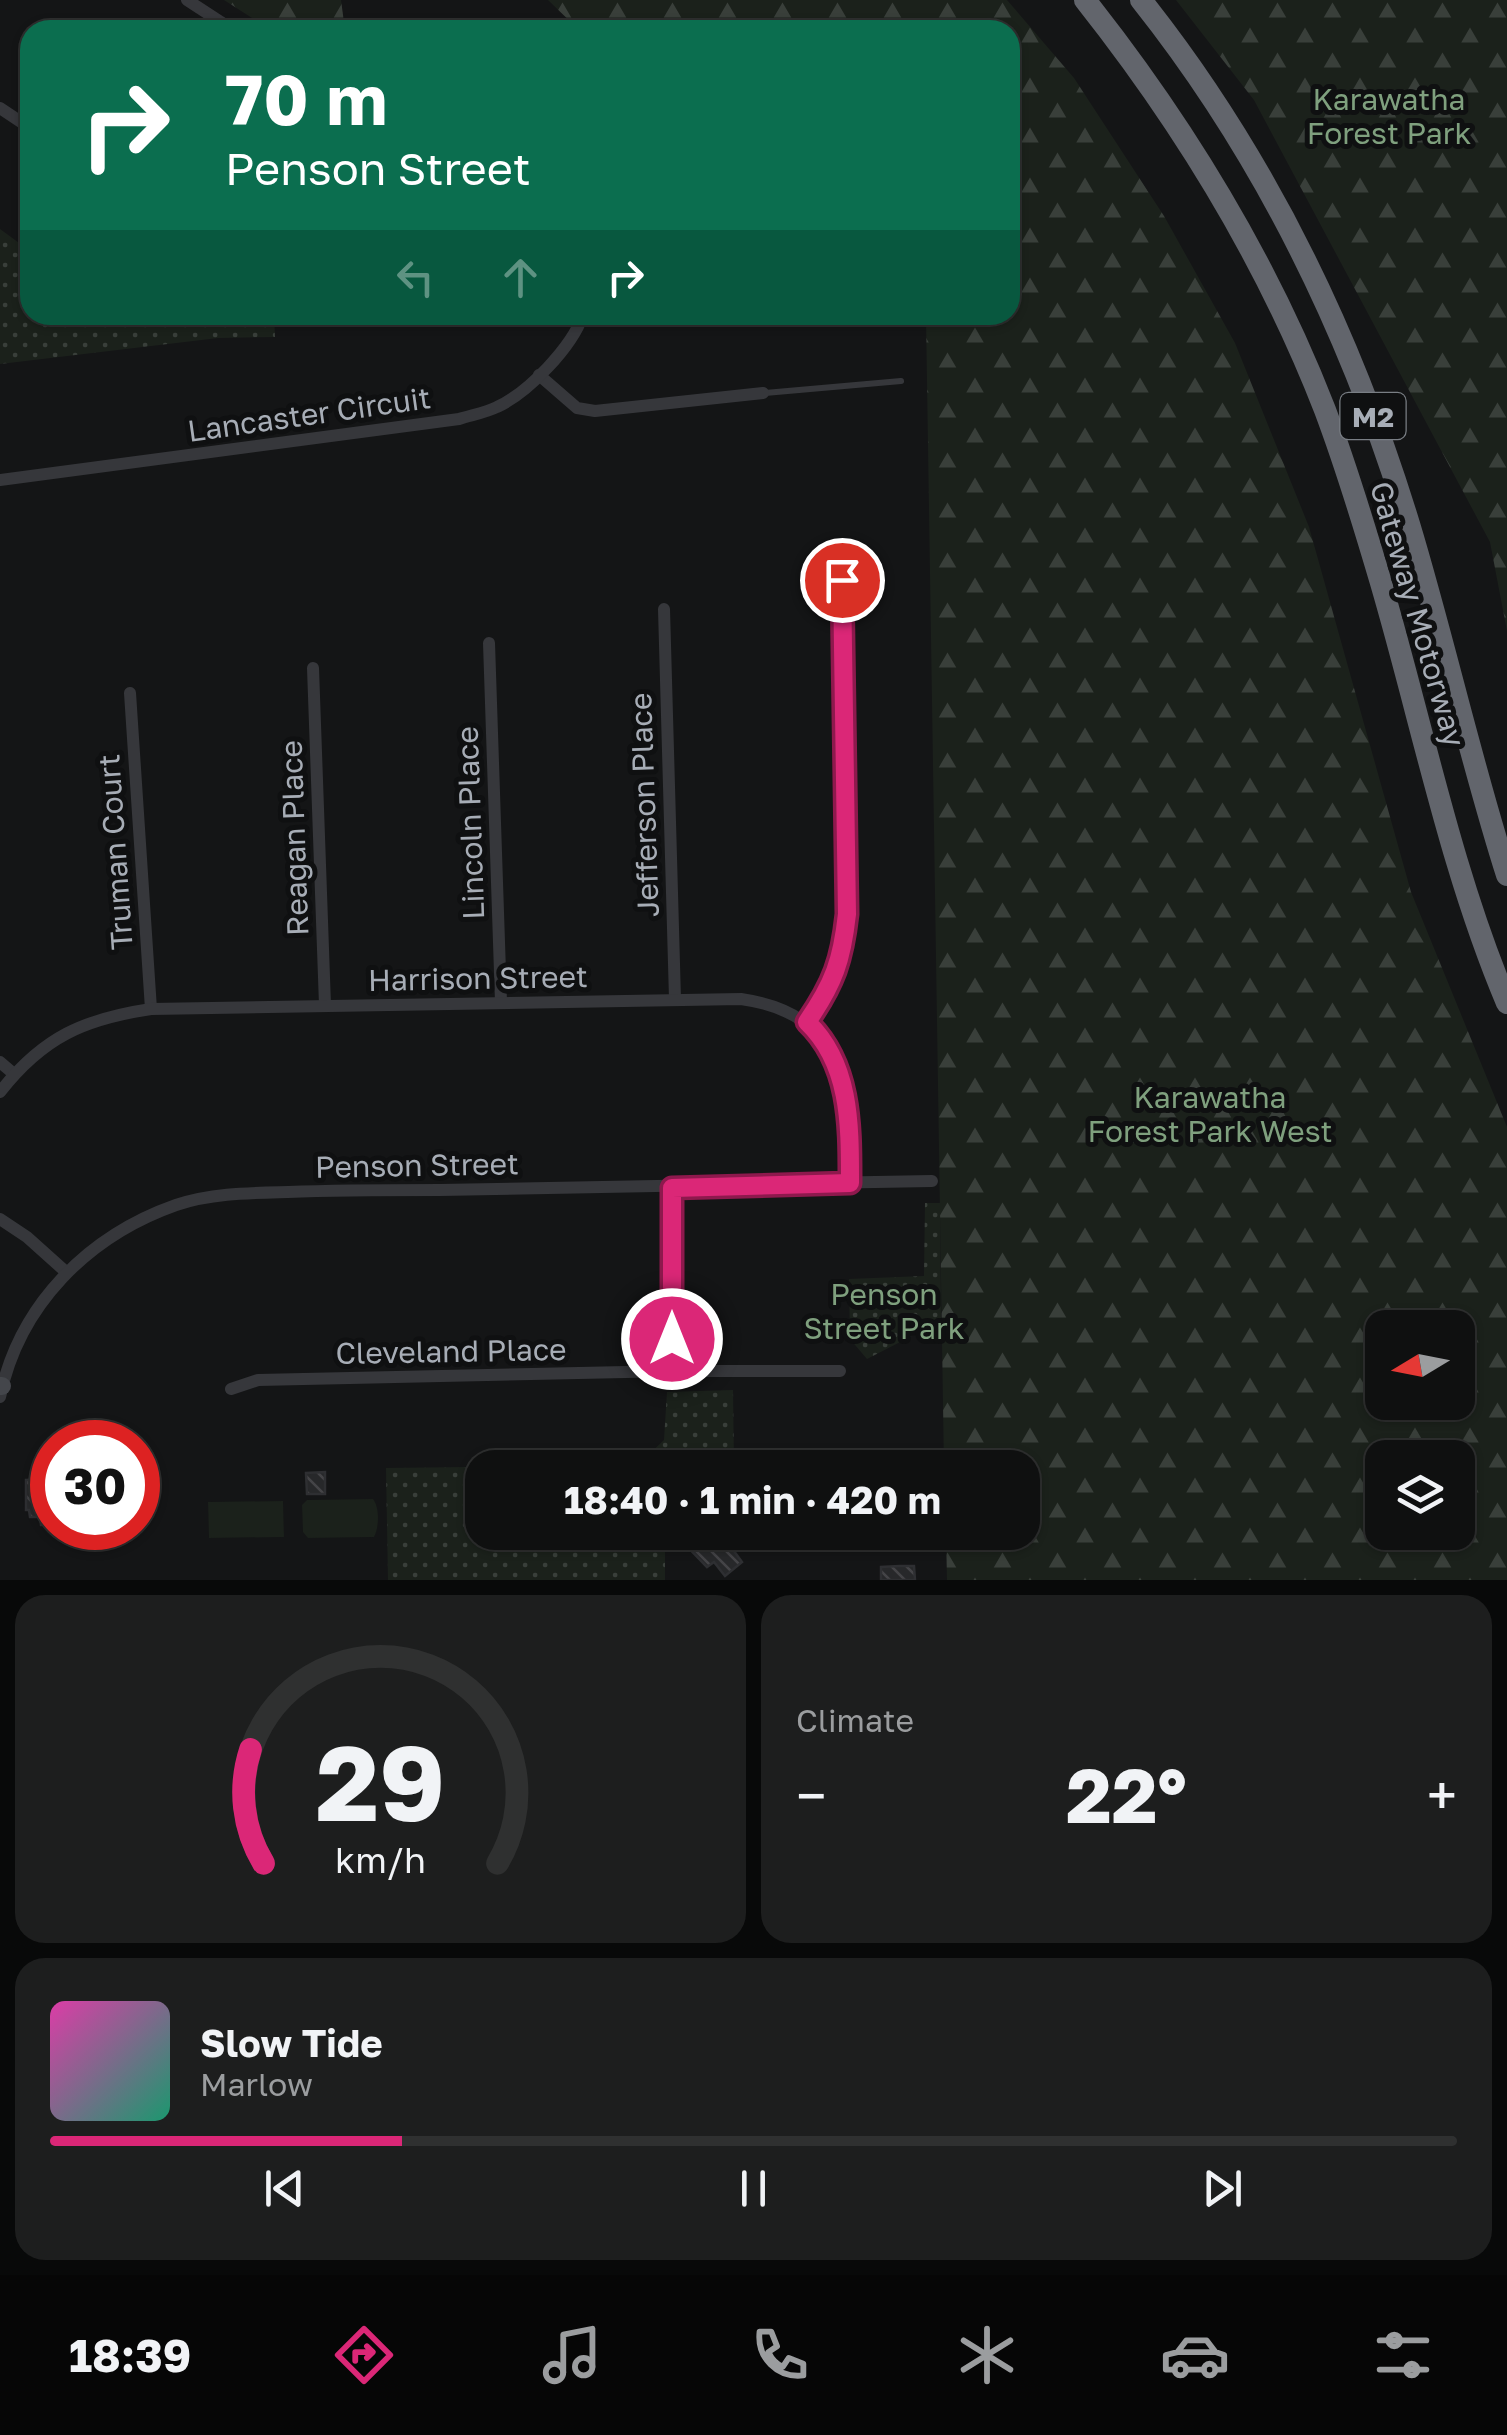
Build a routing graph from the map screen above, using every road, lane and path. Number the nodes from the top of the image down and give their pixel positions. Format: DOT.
graph roads {
  1 [pos="187,0"];
  2 [pos="1085,0"];
  3 [pos="1141,0"];
  4 [pos="218,20"];
  5 [pos="579,325"];
  6 [pos="539,375"];
  7 [pos="901,381"];
  8 [pos="764,393"];
  9 [pos="0,480"];
  10 [pos="842,580"];
  11 [pos="664,609"];
  12 [pos="490,643"];
  13 [pos="314,668"];
  14 [pos="130,693"];
  15 [pos="1507,874"];
  16 [pos="674,1000"];
  17 [pos="500,1002"];
  18 [pos="1507,1003"];
  19 [pos="325,1005"];
  20 [pos="152,1008"];
  21 [pos="807,1022"];
  22 [pos="0,1062"];
  23 [pos="14,1074"];
  24 [pos="0,1092"];
  25 [pos="932,1181"];
  26 [pos="850,1183"];
  27 [pos="672,1188"];
  28 [pos="0,1219"];
  29 [pos="66,1272"];
  30 [pos="673,1371"];
  31 [pos="840,1371"];
  32 [pos="1,1390"];
  33 [pos="231,1390"];
  1 -- 4 [label="street"];
  2 -- 18 [label="highway, Gateway Motorway / M2"];
  3 -- 15 [label="highway, Gateway Motorway / M2"];
  5 -- 6 [label="street, Lancaster Circuit"];
  6 -- 8 [label="street"];
  6 -- 9 [label="street, Lancaster Circuit"];
  7 -- 8 [label="lane"];
  10 -- 21 [label="street"];
  11 -- 16 [label="street, Jefferson Place"];
  12 -- 17 [label="street, Lincoln Place"];
  13 -- 19 [label="street, Reagan Place"];
  14 -- 20 [label="street, Truman Court"];
  16 -- 17 [label="street, Harrison Street"];
  16 -- 21 [label="street, Harrison Street"];
  17 -- 19 [label="street, Harrison Street"];
  19 -- 20 [label="street, Harrison Street"];
  20 -- 23 [label="street, Harrison Street"];
  21 -- 26 [label="street"];
  22 -- 23 [label="street"];
  23 -- 24 [label="street, Harrison Street"];
  25 -- 26 [label="street, Penson Street"];
  26 -- 27 [label="street, Penson Street"];
  27 -- 29 [label="street, Penson Street"];
  27 -- 30 [label="street"];
  28 -- 29 [label="street"];
  29 -- 32 [label="street, Penson Street"];
  30 -- 31 [label="street, Cleveland Place"];
  30 -- 33 [label="street, Cleveland Place"];
}
